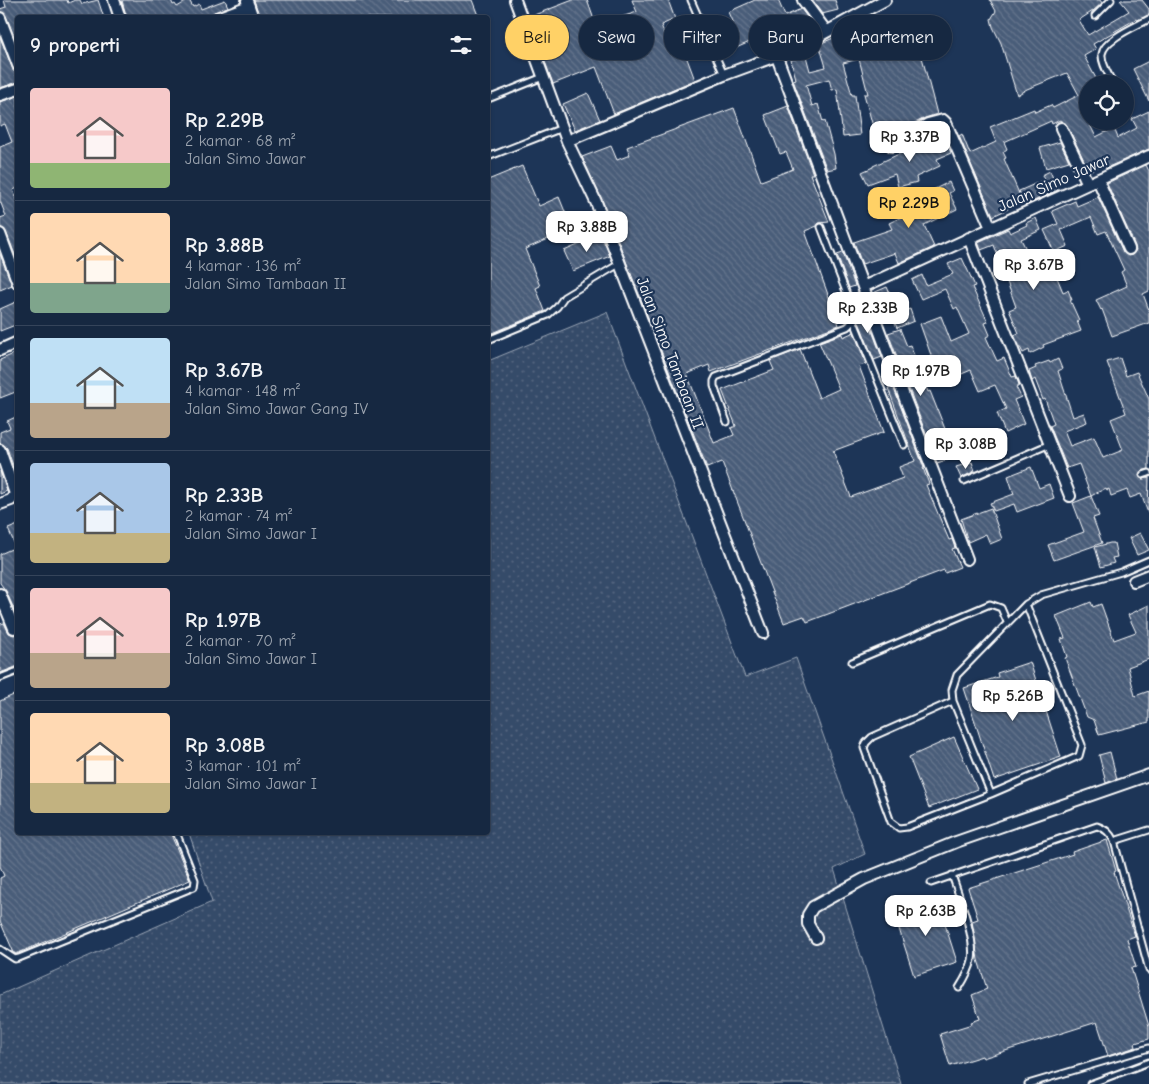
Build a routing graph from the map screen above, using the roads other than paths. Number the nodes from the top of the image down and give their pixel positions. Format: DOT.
graph roads {
  1 [pos="114,0"];
  2 [pos="515,0"];
  3 [pos="691,0"];
  4 [pos="802,0"];
  5 [pos="885,0"];
  6 [pos="1111,0"];
  7 [pos="248,3"];
  8 [pos="119,15"];
  9 [pos="223,15"];
  10 [pos="252,15"];
  11 [pos="1095,16"];
  12 [pos="0,18"];
  13 [pos="1149,19"];
  14 [pos="826,31"];
  15 [pos="822,33"];
  16 [pos="15,57"];
  17 [pos="766,60"];
  18 [pos="779,60"];
  19 [pos="724,75"];
  20 [pos="1108,75"];
  21 [pos="544,77"];
  22 [pos="15,90"];
  23 [pos="0,95"];
  24 [pos="490,98"];
  25 [pos="562,128"];
  26 [pos="1061,128"];
  27 [pos="566,141"];
  28 [pos="892,146"];
  29 [pos="490,156"];
  30 [pos="1149,156"];
  31 [pos="1093,182"];
  32 [pos="821,227"];
  33 [pos="991,228"];
  34 [pos="0,234"];
  35 [pos="969,238"];
  36 [pos="1129,249"];
  37 [pos="619,264"];
  38 [pos="15,276"];
  39 [pos="865,290"];
  40 [pos="850,302"];
  41 [pos="853,320"];
  42 [pos="490,339"];
  43 [pos="15,343"];
  44 [pos="0,350"];
  45 [pos="728,422"];
  46 [pos="1050,444"];
  47 [pos="904,446"];
  48 [pos="0,450"];
  49 [pos="964,481"];
  50 [pos="1070,496"];
  51 [pos="0,504"];
  52 [pos="967,560"];
  53 [pos="1149,560"];
  54 [pos="1149,575"];
  55 [pos="1134,581"];
  56 [pos="0,594"];
  57 [pos="1026,604"];
  58 [pos="1007,622"];
  59 [pos="14,628"];
  60 [pos="763,634"];
  61 [pos="852,662"];
  62 [pos="15,672"];
  63 [pos="0,678"];
  64 [pos="953,701"];
  65 [pos="1149,775"];
  66 [pos="991,794"];
  67 [pos="1149,830"];
  68 [pos="177,835"];
  69 [pos="1114,842"];
  70 [pos="952,875"];
  71 [pos="931,883"];
  72 [pos="816,938"];
  73 [pos="0,949"];
  74 [pos="1149,970"];
  75 [pos="958,988"];
  76 [pos="1149,1048"];
  77 [pos="1149,1062"];
  78 [pos="1028,1084"];
  79 [pos="1090,1084"];
  1 -- 8 [label="street"];
  2 -- 21 [label="street, Jalan Simo Tambaan II"];
  3 -- 19 [label="lane"];
  4 -- 14 [label="street"];
  5 -- 14 [label="street"];
  6 -- 11 [label="lane"];
  7 -- 9 [label="street"];
  7 -- 10 [label="street"];
  12 -- 16 [label="street"];
  13 -- 20 [label="lane"];
  14 -- 15 [label="street"];
  17 -- 19 [label="street"];
  18 -- 39 [label="street"];
  19 -- 27 [label="street"];
  21 -- 24 [label="lane"];
  21 -- 25 [label="street, Jalan Simo Tambaan II"];
  22 -- 23 [label="street"];
  25 -- 27 [label="street, Jalan Simo Tambaan II"];
  25 -- 29 [label="lane"];
  26 -- 31 [label="street"];
  27 -- 37 [label="street, Jalan Simo Tambaan II"];
  28 -- 33 [label="street"];
  30 -- 31 [label="street, Jalan Simo Jawar"];
  31 -- 33 [label="street, Jalan Simo Jawar"];
  31 -- 36 [label="street"];
  32 -- 40 [label="lane"];
  33 -- 35 [label="street, Jalan Simo Jawar"];
  34 -- 38 [label="street"];
  35 -- 39 [label="street, Jalan Simo Jawar"];
  35 -- 46 [label="street"];
  37 -- 42 [label="lane"];
  37 -- 60 [label="street, Jalan Simo Tambaan II"];
  39 -- 40 [label="lane"];
  39 -- 52 [label="street"];
  40 -- 41 [label="lane"];
  41 -- 45 [label="lane"];
  41 -- 47 [label="lane"];
  43 -- 44 [label="street"];
  46 -- 49 [label="lane"];
  46 -- 50 [label="street"];
  48 -- 51 [label="street"];
  53 -- 57 [label="lane"];
  54 -- 55 [label="street"];
  56 -- 59 [label="street"];
  57 -- 58 [label="lane"];
  57 -- 66 [label="lane"];
  58 -- 61 [label="lane"];
  58 -- 64 [label="lane"];
  62 -- 63 [label="lane"];
  64 -- 66 [label="lane"];
  64 -- 66 [label="lane"];
  65 -- 72 [label="street"];
  67 -- 69 [label="lane"];
  68 -- 73 [label="lane"];
  69 -- 70 [label="lane"];
  69 -- 74 [label="lane"];
  70 -- 71 [label="lane"];
  70 -- 75 [label="lane"];
  76 -- 78 [label="lane"];
  77 -- 79 [label="lane"];
}
